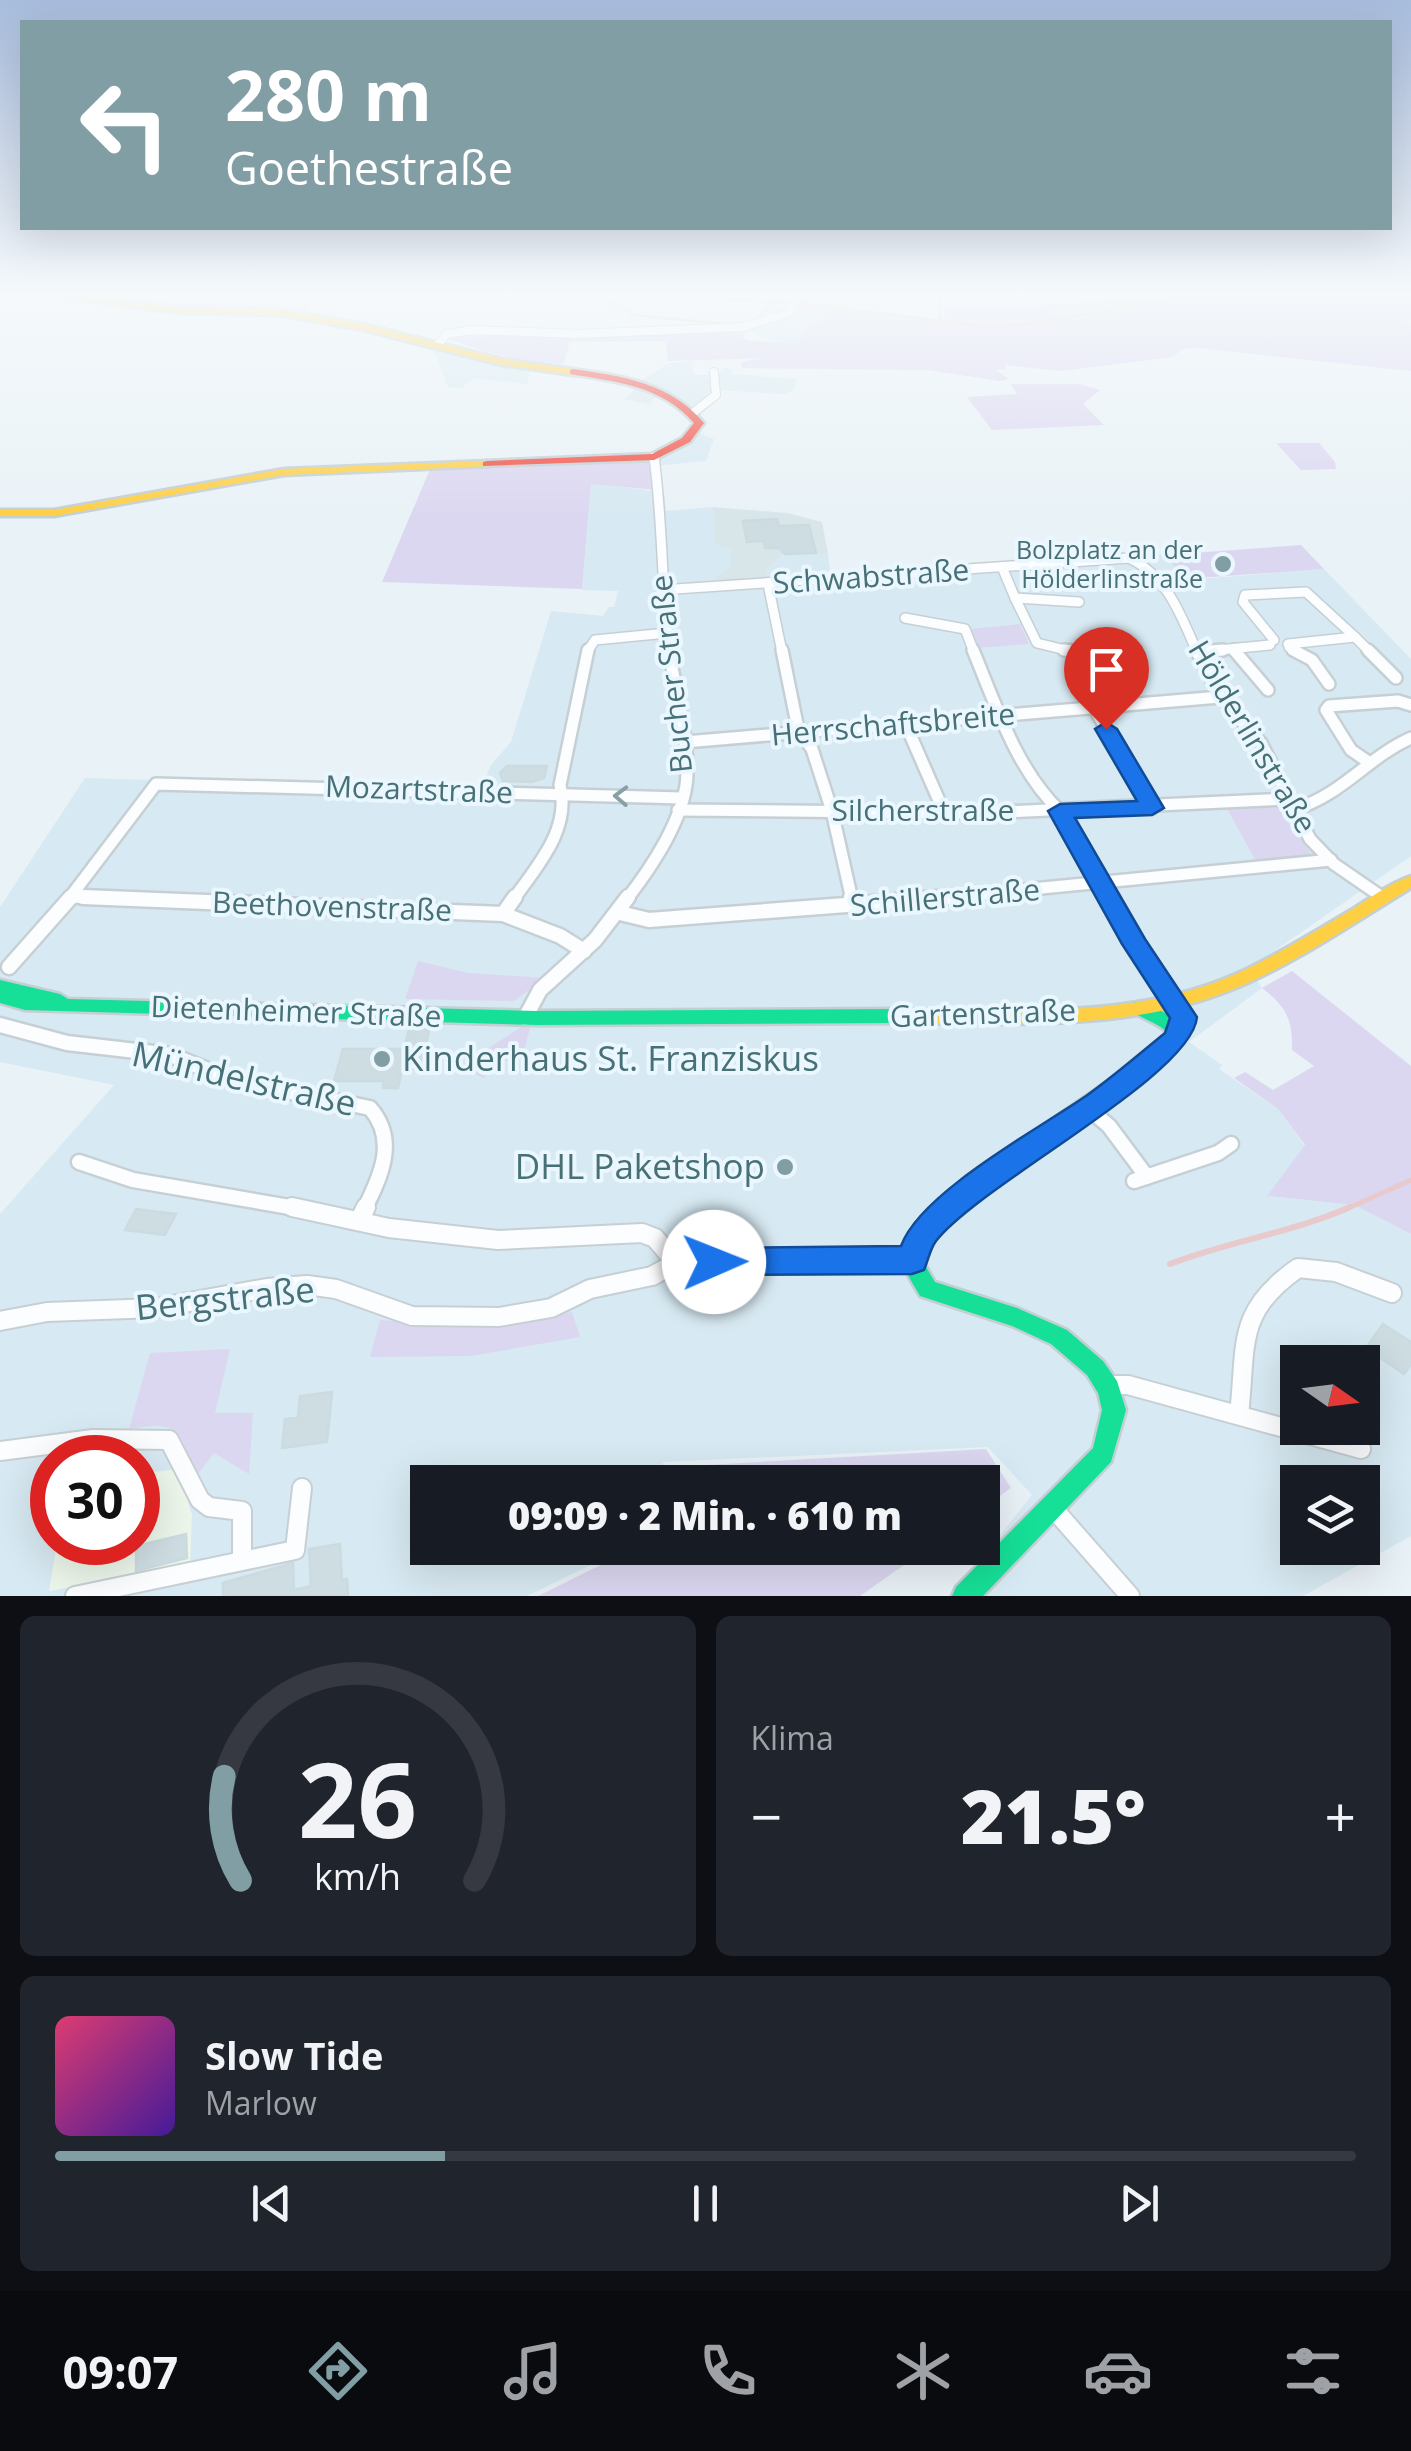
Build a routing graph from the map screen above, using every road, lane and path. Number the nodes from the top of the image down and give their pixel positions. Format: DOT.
graph roads {
  1 [pos="561,368"];
  2 [pos="714,372"];
  3 [pos="694,412"];
  4 [pos="654,457"];
  5 [pos="0,513"];
  6 [pos="1140,561"];
  7 [pos="1002,568"];
  8 [pos="768,584"];
  9 [pos="661,590"];
  10 [pos="1015,598"];
  11 [pos="1079,602"];
  12 [pos="905,618"];
  13 [pos="667,633"];
  14 [pos="1355,637"];
  15 [pos="1272,643"];
  16 [pos="1288,645"];
  17 [pos="1234,648"];
  18 [pos="1198,652"];
  19 [pos="1103,654"];
  20 [pos="1396,678"];
  21 [pos="1329,684"];
  22 [pos="1268,690"];
  23 [pos="1220,696"];
  24 [pos="1411,705"];
  25 [pos="1094,708"];
  26 [pos="1002,716"];
  27 [pos="906,725"];
  28 [pos="804,734"];
  29 [pos="1411,738"];
  30 [pos="685,742"];
  31 [pos="1370,763"];
  32 [pos="561,794"];
  33 [pos="680,804"];
  34 [pos="1291,804"];
  35 [pos="1152,808"];
  36 [pos="832,811"];
  37 [pos="1060,811"];
  38 [pos="944,812"];
  39 [pos="1331,860"];
  40 [pos="1411,881"];
  41 [pos="1102,885"];
  42 [pos="71,897"];
  43 [pos="1382,897"];
  44 [pos="854,906"];
  45 [pos="620,913"];
  46 [pos="504,914"];
  47 [pos="584,951"];
  48 [pos="8,967"];
  49 [pos="0,986"];
  50 [pos="0,997"];
  51 [pos="1172,1002"];
  52 [pos="68,1003"];
  53 [pos="1134,1008"];
  54 [pos="525,1018"];
  55 [pos="0,1025"];
  56 [pos="1175,1034"];
  57 [pos="1089,1109"];
  58 [pos="1231,1144"];
  59 [pos="79,1162"];
  60 [pos="360,1219"];
  61 [pos="912,1260"];
  62 [pos="676,1263"];
  63 [pos="1392,1294"];
  64 [pos="0,1322"];
  65 [pos="1108,1384"];
  66 [pos="1239,1415"];
  67 [pos="1361,1449"];
  68 [pos="0,1452"];
  69 [pos="302,1488"];
  70 [pos="1052,1507"];
  71 [pos="242,1560"];
  72 [pos="75,1596"];
  73 [pos="965,1596"];
  74 [pos="1130,1596"];
  1 -- 3 [label="street"];
  2 -- 3 [label="street"];
  3 -- 4 [label="street"];
  4 -- 5 [label="street"];
  4 -- 9 [label="street, Bucher Straße"];
  6 -- 7 [label="street, Schwabstraße"];
  6 -- 18 [label="street, Hölderlinstraße"];
  7 -- 8 [label="street, Schwabstraße"];
  7 -- 10 [label="street"];
  8 -- 9 [label="street, Schwabstraße"];
  8 -- 28 [label="street"];
  9 -- 13 [label="street, Bucher Straße"];
  10 -- 11 [label="street"];
  10 -- 19 [label="street"];
  12 -- 26 [label="street"];
  13 -- 30 [label="street, Bucher Straße"];
  13 -- 32 [label="street"];
  14 -- 15 [label="street"];
  14 -- 16 [label="street"];
  14 -- 20 [label="street"];
  15 -- 16 [label="street"];
  15 -- 17 [label="street"];
  16 -- 21 [label="street"];
  17 -- 18 [label="street"];
  17 -- 22 [label="street"];
  18 -- 23 [label="street, Hölderlinstraße"];
  23 -- 25 [label="street, Herrschaftsbreite"];
  23 -- 34 [label="street, Hölderlinstraße"];
  24 -- 31 [label="street"];
  25 -- 26 [label="street, Herrschaftsbreite"];
  25 -- 35 [label="street"];
  26 -- 27 [label="street, Herrschaftsbreite"];
  26 -- 37 [label="street"];
  27 -- 28 [label="street, Herrschaftsbreite"];
  27 -- 38 [label="street"];
  28 -- 30 [label="street, Herrschaftsbreite"];
  28 -- 36 [label="street"];
  29 -- 31 [label="street, Silcherstraße"];
  30 -- 33 [label="street, Bucher Straße"];
  31 -- 34 [label="street, Silcherstraße"];
  33 -- 32 [label="street, Mozartstraße, one-way"];
  32 -- 42 [label="street, Mozartstraße"];
  32 -- 46 [label="street"];
  33 -- 36 [label="street, Silcherstraße"];
  33 -- 45 [label="street, Bucher Straße"];
  34 -- 35 [label="street, Silcherstraße"];
  34 -- 39 [label="street, Hölderlinstraße"];
  35 -- 37 [label="street, Silcherstraße"];
  36 -- 38 [label="street, Silcherstraße"];
  36 -- 44 [label="street"];
  37 -- 38 [label="street, Silcherstraße"];
  37 -- 41 [label="street"];
  39 -- 41 [label="street, Schillerstraße"];
  39 -- 43 [label="street, Hölderlinstraße"];
  40 -- 43 [label="street, Gartenstraße"];
  41 -- 44 [label="street, Schillerstraße"];
  41 -- 51 [label="street"];
  42 -- 46 [label="street, Beethovenstraße"];
  42 -- 48 [label="street"];
  43 -- 51 [label="street, Gartenstraße"];
  44 -- 45 [label="street, Schillerstraße"];
  45 -- 47 [label="street, Bucher Straße"];
  46 -- 47 [label="street, Beethovenstraße"];
  47 -- 54 [label="street, Bucher Straße"];
  49 -- 52 [label="street, Dietenheimer Straße"];
  50 -- 52 [label="street, Dietenheimer Straße"];
  51 -- 53 [label="street, Gartenstraße"];
  51 -- 56 [label="street"];
  52 -- 54 [label="street, Dietenheimer Straße"];
  53 -- 54 [label="street, Gartenstraße"];
  53 -- 56 [label="street"];
  55 -- 60 [label="street, Mündelstraße"];
  56 -- 57 [label="street"];
  57 -- 58 [label="street"];
  57 -- 61 [label="street"];
  59 -- 60 [label="street"];
  60 -- 62 [label="street"];
  61 -- 62 [label="street"];
  61 -- 65 [label="street"];
  62 -- 64 [label="street, Bergstraße"];
  63 -- 66 [label="street"];
  65 -- 66 [label="street"];
  65 -- 70 [label="street"];
  66 -- 67 [label="street"];
  68 -- 71 [label="street"];
  69 -- 71 [label="street"];
  70 -- 73 [label="street"];
  70 -- 74 [label="street"];
  71 -- 72 [label="street"];
}
